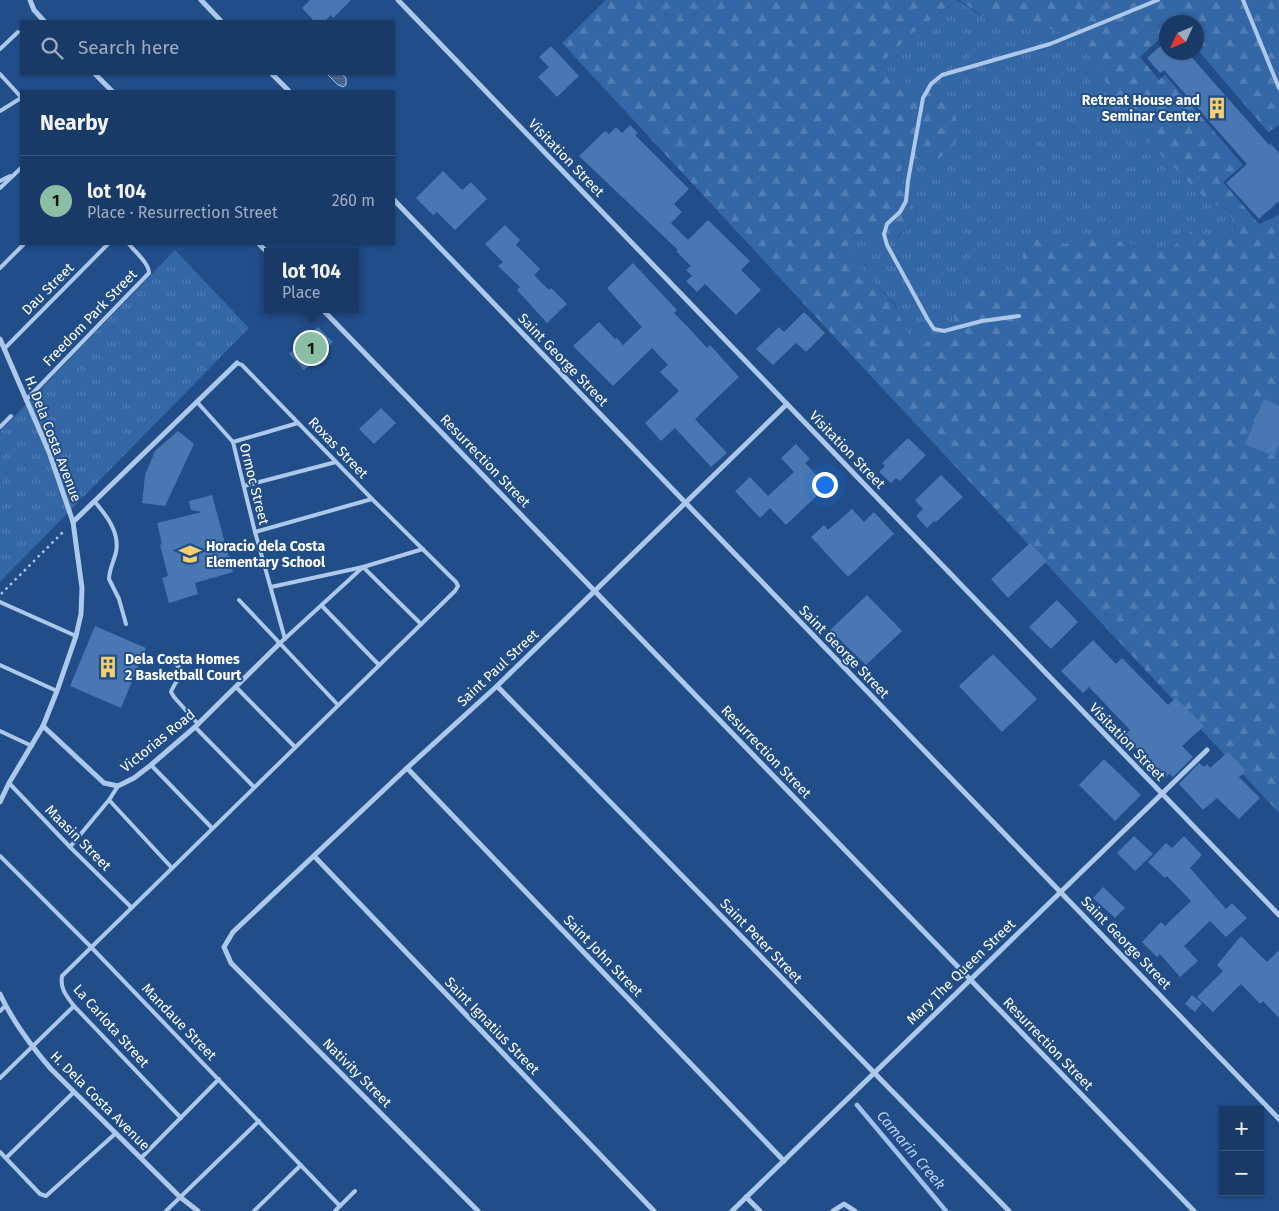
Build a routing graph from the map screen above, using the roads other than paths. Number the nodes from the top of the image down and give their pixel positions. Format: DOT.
graph roads {
  1 [pos="30,0"];
  2 [pos="201,0"];
  3 [pos="398,0"];
  4 [pos="1158,0"];
  5 [pos="1243,0"];
  6 [pos="43,20"];
  7 [pos="220,20"];
  8 [pos="18,32"];
  9 [pos="0,49"];
  10 [pos="0,74"];
  11 [pos="96,75"];
  12 [pos="273,75"];
  13 [pos="1279,88"];
  14 [pos="111,90"];
  15 [pos="288,90"];
  16 [pos="20,97"];
  17 [pos="20,99"];
  18 [pos="0,111"];
  19 [pos="20,169"];
  20 [pos="14,174"];
  21 [pos="0,181"];
  22 [pos="0,188"];
  23 [pos="395,201"];
  24 [pos="23,245"];
  25 [pos="107,245"];
  26 [pos="130,245"];
  27 [pos="0,268"];
  28 [pos="326,313"];
  29 [pos="1019,316"];
  30 [pos="0,339"];
  31 [pos="4,349"];
  32 [pos="238,363"];
  33 [pos="26,400"];
  34 [pos="198,403"];
  35 [pos="787,404"];
  36 [pos="11,416"];
  37 [pos="298,423"];
  38 [pos="0,427"];
  39 [pos="233,442"];
  40 [pos="336,462"];
  41 [pos="244,486"];
  42 [pos="372,499"];
  43 [pos="95,502"];
  44 [pos="686,503"];
  45 [pos="73,522"];
  46 [pos="255,532"];
  47 [pos="423,549"];
  48 [pos="363,567"];
  49 [pos="271,588"];
  50 [pos="594,591"];
  51 [pos="239,600"];
  52 [pos="0,602"];
  53 [pos="322,606"];
  54 [pos="126,624"];
  55 [pos="421,624"];
  56 [pos="76,636"];
  57 [pos="285,639"];
  58 [pos="279,644"];
  59 [pos="173,662"];
  60 [pos="0,665"];
  61 [pos="379,665"];
  62 [pos="497,686"];
  63 [pos="236,687"];
  64 [pos="58,691"];
  65 [pos="338,705"];
  66 [pos="43,726"];
  67 [pos="197,726"];
  68 [pos="0,731"];
  69 [pos="32,746"];
  70 [pos="295,747"];
  71 [pos="1207,750"];
  72 [pos="151,765"];
  73 [pos="407,768"];
  74 [pos="9,783"];
  75 [pos="118,786"];
  76 [pos="254,787"];
  77 [pos="1162,794"];
  78 [pos="109,800"];
  79 [pos="0,802"];
  80 [pos="212,828"];
  81 [pos="70,847"];
  82 [pos="0,856"];
  83 [pos="314,856"];
  84 [pos="172,868"];
  85 [pos="1061,892"];
  86 [pos="131,907"];
  87 [pos="1279,915"];
  88 [pos="91,947"];
  89 [pos="224,947"];
  90 [pos="970,980"];
  91 [pos="0,994"];
  92 [pos="5,1006"];
  93 [pos="74,1006"];
  94 [pos="0,1011"];
  95 [pos="32,1047"];
  96 [pos="874,1073"];
  97 [pos="0,1078"];
  98 [pos="218,1079"];
  99 [pos="74,1092"];
  100 [pos="181,1118"];
  101 [pos="1279,1119"];
  102 [pos="259,1121"];
  103 [pos="116,1133"];
  104 [pos="0,1152"];
  105 [pos="6,1158"];
  106 [pos="141,1158"];
  107 [pos="784,1161"];
  108 [pos="301,1165"];
  109 [pos="355,1191"];
  110 [pos="180,1197"];
  111 [pos="746,1197"];
  112 [pos="340,1206"];
  113 [pos="166,1211"];
  114 [pos="198,1211"];
  115 [pos="254,1211"];
  116 [pos="335,1211"];
  117 [pos="478,1211"];
  118 [pos="654,1211"];
  119 [pos="732,1211"];
  120 [pos="760,1211"];
  121 [pos="833,1211"];
  122 [pos="854,1211"];
  123 [pos="1009,1211"];
  124 [pos="1194,1211"];
  1 -- 6 [label="street"];
  2 -- 7 [label="street"];
  3 -- 35 [label="street, Visitation Street"];
  4 -- 29 [label="lane"];
  5 -- 13 [label="lane"];
  8 -- 9 [label="lane"];
  10 -- 16 [label="lane"];
  11 -- 14 [label="street"];
  12 -- 15 [label="street"];
  17 -- 18 [label="lane"];
  19 -- 20 [label="lane"];
  20 -- 21 [label="lane"];
  20 -- 22 [label="lane"];
  23 -- 44 [label="street, Saint George Street"];
  24 -- 27 [label="lane"];
  25 -- 31 [label="lane, Dau Street"];
  26 -- 33 [label="lane, Freedom Park Street"];
  28 -- 50 [label="street, Resurrection Street"];
  30 -- 31 [label="street, H. Dela Costa Avenue"];
  31 -- 33 [label="street, H. Dela Costa Avenue"];
  32 -- 34 [label="street"];
  32 -- 37 [label="lane, Roxas Street"];
  33 -- 45 [label="street, H. Dela Costa Avenue"];
  34 -- 39 [label="lane, Ormoc Street"];
  34 -- 43 [label="street"];
  35 -- 44 [label="street, Saint Paul Street"];
  35 -- 77 [label="street, Visitation Street"];
  36 -- 38 [label="lane"];
  37 -- 39 [label="lane"];
  37 -- 40 [label="lane, Roxas Street"];
  39 -- 41 [label="lane, Ormoc Street"];
  40 -- 41 [label="lane"];
  40 -- 42 [label="lane, Roxas Street"];
  41 -- 46 [label="lane, Ormoc Street"];
  42 -- 46 [label="lane"];
  42 -- 47 [label="lane, Roxas Street"];
  43 -- 45 [label="street"];
  43 -- 54 [label="lane"];
  44 -- 50 [label="street, Saint Paul Street"];
  44 -- 85 [label="street, Saint George Street"];
  45 -- 56 [label="street, H. Dela Costa Avenue"];
  46 -- 49 [label="lane, Ormoc Street"];
  47 -- 48 [label="lane"];
  47 -- 55 [label="lane, Roxas Street"];
  48 -- 49 [label="lane"];
  48 -- 53 [label="lane"];
  48 -- 55 [label="lane"];
  49 -- 57 [label="lane, Ormoc Street"];
  50 -- 62 [label="street, Saint Paul Street"];
  50 -- 90 [label="street, Resurrection Street"];
  51 -- 58 [label="lane"];
  52 -- 56 [label="lane"];
  53 -- 57 [label="lane"];
  53 -- 61 [label="lane"];
  55 -- 61 [label="lane"];
  56 -- 64 [label="street, H. Dela Costa Avenue"];
  57 -- 58 [label="lane"];
  58 -- 63 [label="street, Victorias Road"];
  58 -- 65 [label="lane"];
  59 -- 67 [label="lane"];
  60 -- 64 [label="lane"];
  61 -- 65 [label="lane"];
  62 -- 73 [label="street, Saint Paul Street"];
  62 -- 96 [label="street, Saint Peter Street"];
  63 -- 67 [label="street, Victorias Road"];
  63 -- 70 [label="lane"];
  64 -- 66 [label="street, H. Dela Costa Avenue"];
  65 -- 70 [label="lane"];
  66 -- 69 [label="street, H. Dela Costa Avenue"];
  66 -- 75 [label="street, Victorias Road"];
  67 -- 72 [label="street, Victorias Road"];
  67 -- 76 [label="lane"];
  68 -- 69 [label="lane"];
  69 -- 74 [label="street, H. Dela Costa Avenue"];
  70 -- 76 [label="lane"];
  71 -- 77 [label="street, Mary The Queen Street"];
  72 -- 75 [label="street, Victorias Road"];
  72 -- 80 [label="lane"];
  73 -- 83 [label="street, Saint Paul Street"];
  73 -- 107 [label="street, Saint John Street"];
  74 -- 79 [label="street, H. Dela Costa Avenue"];
  74 -- 81 [label="lane, Maasin Street"];
  75 -- 78 [label="lane"];
  76 -- 80 [label="lane"];
  77 -- 85 [label="street, Mary The Queen Street"];
  77 -- 87 [label="street, Visitation Street"];
  78 -- 81 [label="lane"];
  78 -- 84 [label="lane"];
  80 -- 84 [label="lane"];
  81 -- 86 [label="lane, Maasin Street"];
  82 -- 88 [label="lane, Mandaue Street"];
  83 -- 89 [label="street, Saint Paul Street"];
  83 -- 118 [label="street, Saint Ignatius Street"];
  84 -- 86 [label="lane"];
  85 -- 90 [label="street, Mary The Queen Street"];
  85 -- 101 [label="street, Saint George Street"];
  86 -- 88 [label="lane"];
  88 -- 93 [label="lane, La Carlota Street"];
  88 -- 98 [label="lane, Mandaue Street"];
  89 -- 117 [label="street, Nativity Street"];
  90 -- 96 [label="street, Mary The Queen Street"];
  90 -- 124 [label="street, Resurrection Street"];
  91 -- 92 [label="street, H. Dela Costa Avenue"];
  92 -- 94 [label="lane"];
  92 -- 95 [label="street, H. Dela Costa Avenue"];
  93 -- 95 [label="lane"];
  93 -- 100 [label="lane, La Carlota Street"];
  95 -- 97 [label="lane"];
  95 -- 99 [label="street, H. Dela Costa Avenue"];
  96 -- 107 [label="street, Mary The Queen Street"];
  96 -- 123 [label="street, Saint Peter Street"];
  98 -- 100 [label="lane"];
  98 -- 102 [label="lane, Mandaue Street"];
  99 -- 103 [label="street, H. Dela Costa Avenue"];
  99 -- 105 [label="lane"];
  100 -- 106 [label="lane"];
  102 -- 108 [label="lane, Mandaue Street"];
  102 -- 110 [label="lane"];
  103 -- 105 [label="lane"];
  103 -- 106 [label="street, H. Dela Costa Avenue"];
  104 -- 105 [label="lane"];
  106 -- 110 [label="street, H. Dela Costa Avenue"];
  107 -- 111 [label="street, Mary The Queen Street"];
  108 -- 112 [label="lane, Mandaue Street"];
  108 -- 115 [label="lane"];
  109 -- 112 [label="lane"];
  110 -- 113 [label="lane"];
  110 -- 114 [label="street, H. Dela Costa Avenue"];
  111 -- 119 [label="street, Mary The Queen Street"];
  111 -- 120 [label="street"];
  112 -- 116 [label="lane"];
  121 -- 122 [label="street"];
}
